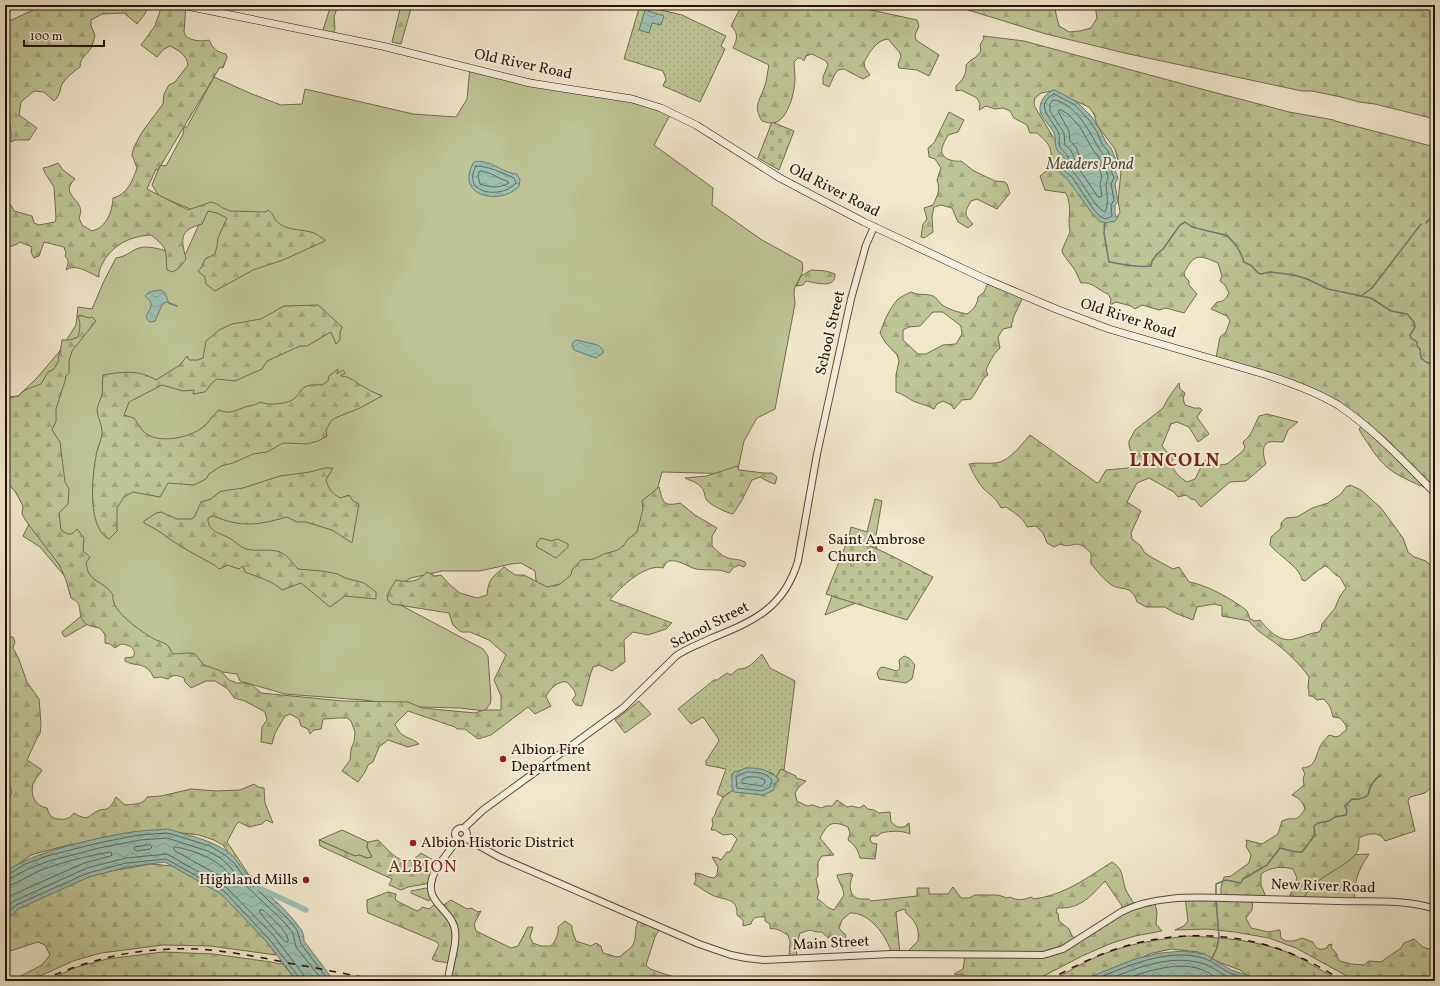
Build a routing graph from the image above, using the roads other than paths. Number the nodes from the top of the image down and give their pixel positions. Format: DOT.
graph roads {
  1 [pos="182,5"];
  2 [pos="874,226"];
  3 [pos="1435,493"];
  4 [pos="464,828"];
  5 [pos="457,838"];
  6 [pos="465,838"];
  7 [pos="1209,897"];
  8 [pos="1435,909"];
  9 [pos="448,981"];
  1 -- 2 [label="main road, Old River Road"];
  2 -- 3 [label="main road, Old River Road"];
  2 -- 4 [label="street, School Street"];
  4 -- 5 [label="street, School Street"];
  4 -- 6 [label="street"];
  5 -- 6 [label="street"];
  5 -- 9 [label="street, School Street"];
  6 -- 7 [label="street, Main Street"];
  7 -- 8 [label="street, New River Road"];
}
